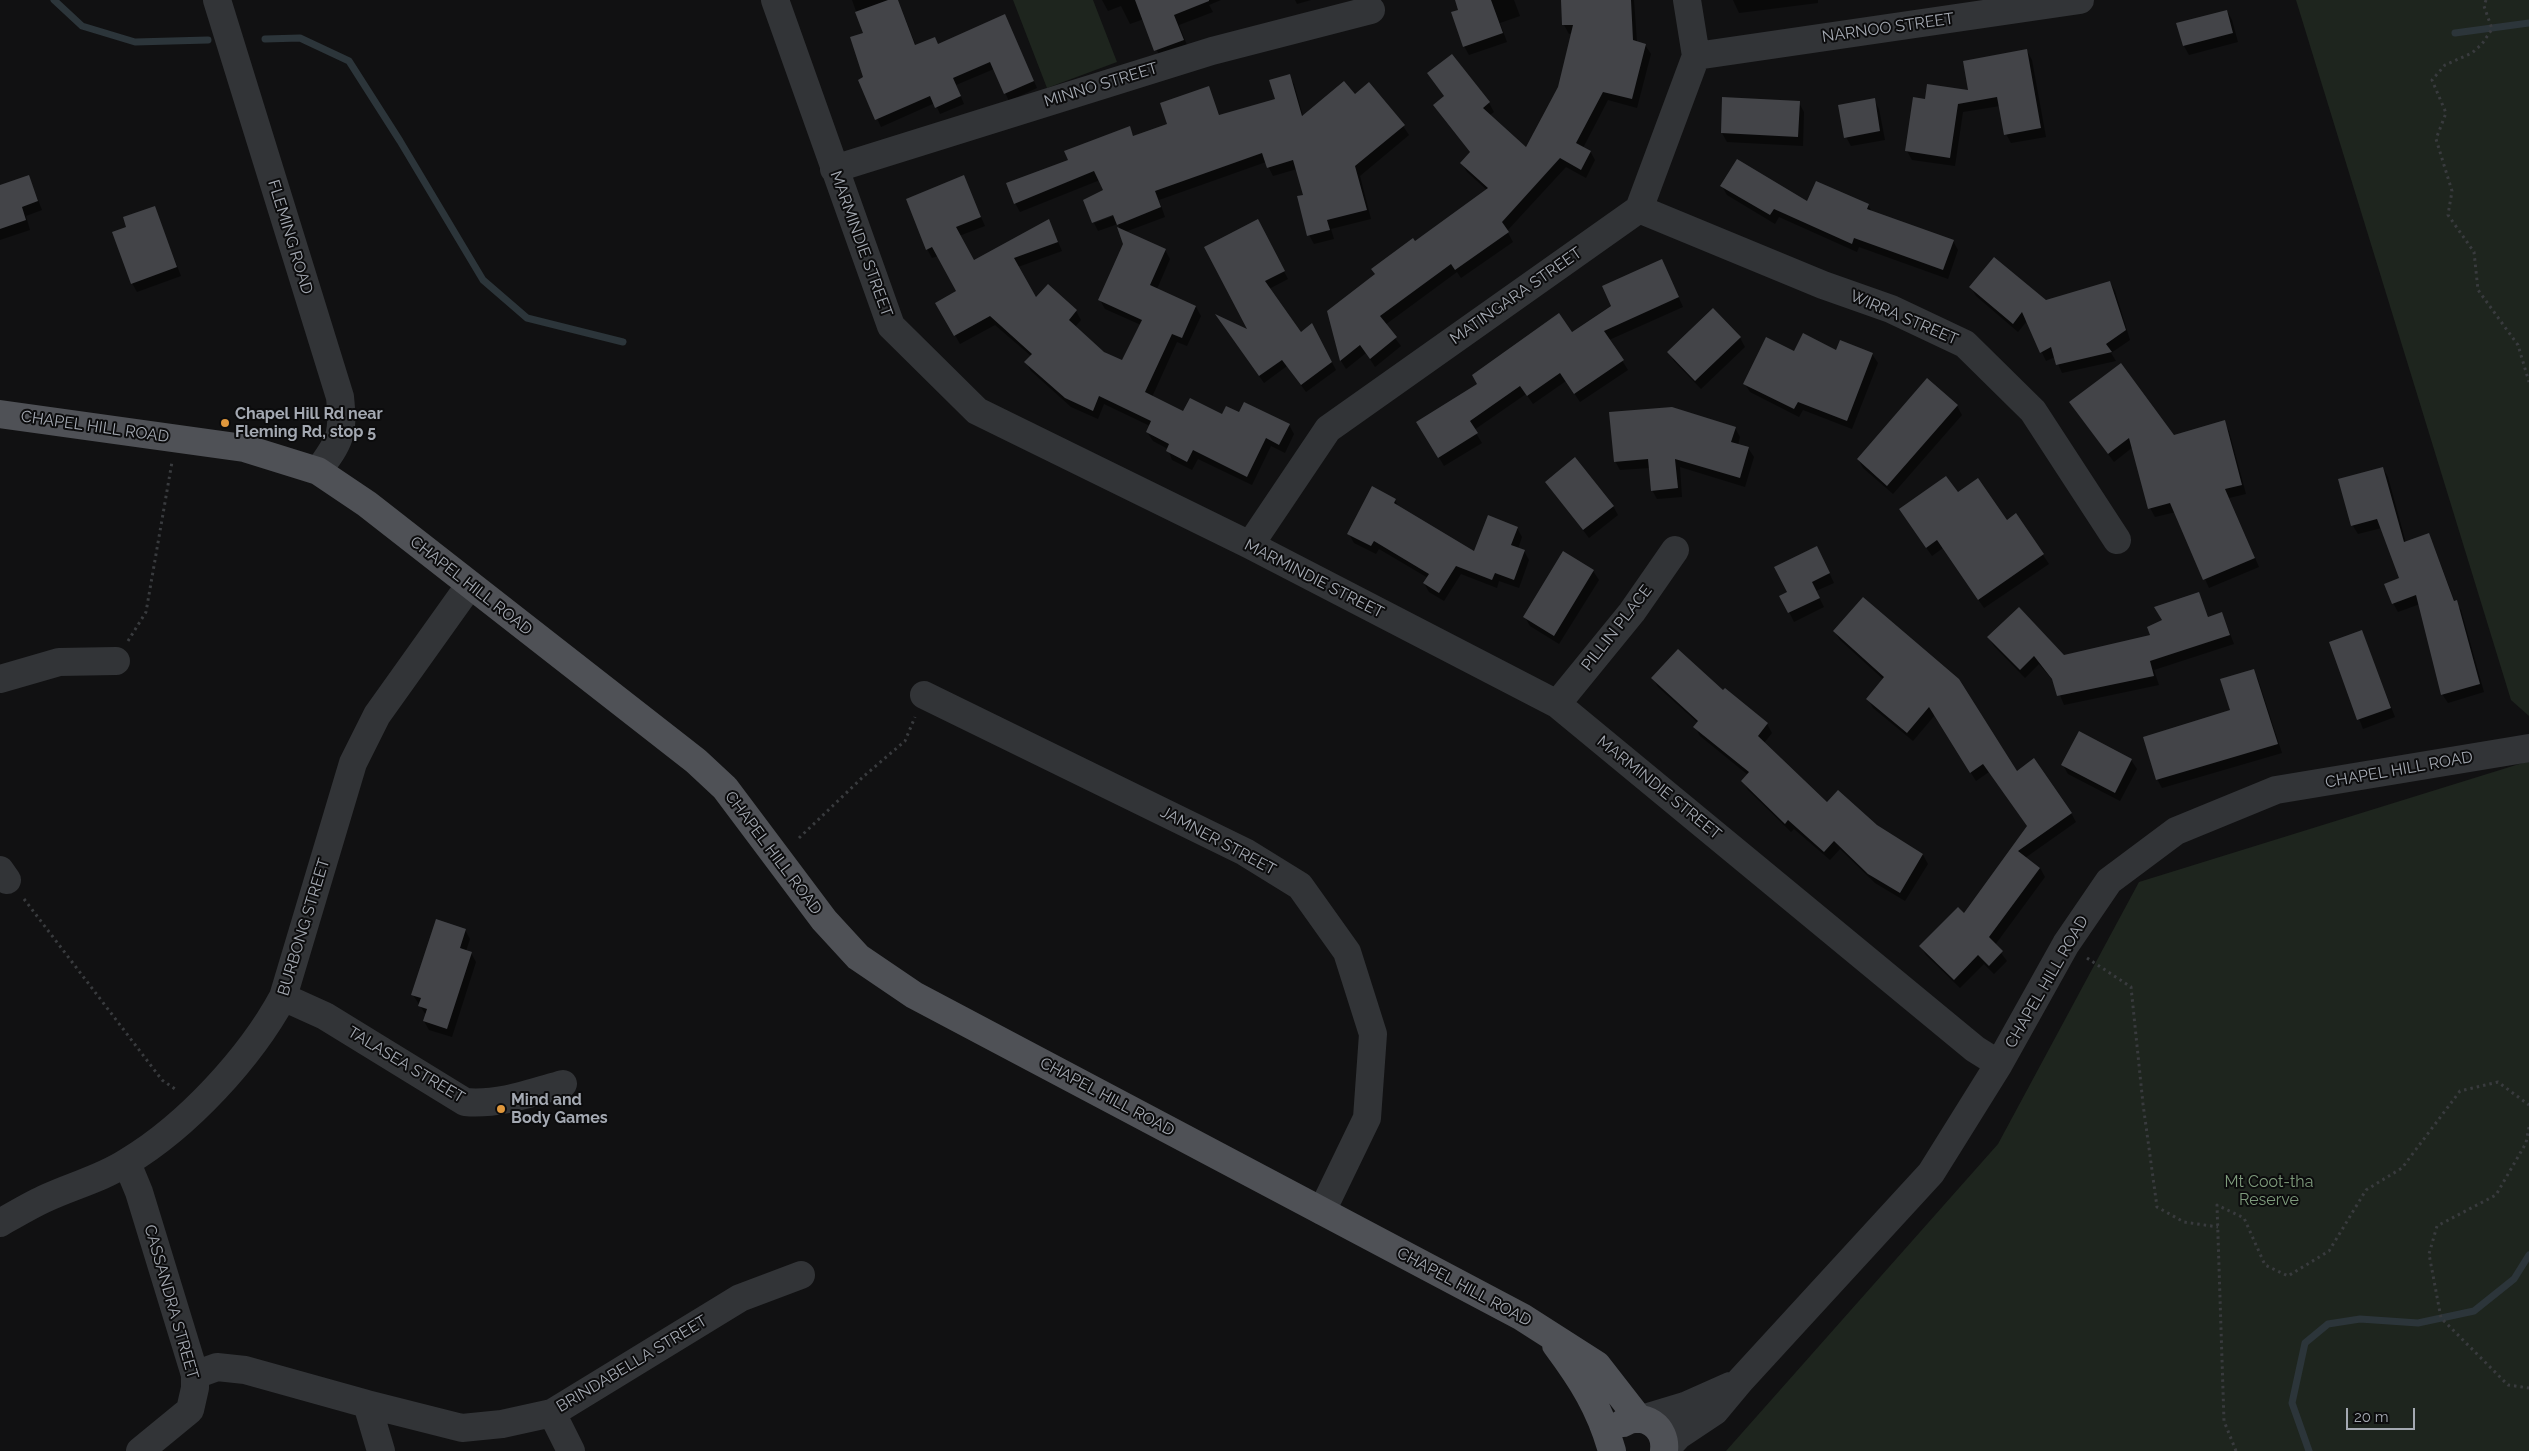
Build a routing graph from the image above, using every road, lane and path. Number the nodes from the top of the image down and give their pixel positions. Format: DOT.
graph roads {
  1 [pos="217,0"];
  2 [pos="775,0"];
  3 [pos="1687,0"];
  4 [pos="2080,0"];
  5 [pos="2486,0"];
  6 [pos="1371,10"];
  7 [pos="1696,56"];
  8 [pos="834,169"];
  9 [pos="1639,209"];
  10 [pos="2529,382"];
  11 [pos="0,414"];
  12 [pos="172,461"];
  13 [pos="318,471"];
  14 [pos="2118,540"];
  15 [pos="1250,545"];
  16 [pos="1675,550"];
  17 [pos="470,586"];
  18 [pos="116,660"];
  19 [pos="0,679"];
  20 [pos="924,695"];
  21 [pos="1557,704"];
  22 [pos="2529,748"];
  23 [pos="799,838"];
  24 [pos="3,875"];
  25 [pos="2066,944"];
  26 [pos="283,997"];
  27 [pos="1999,1064"];
  28 [pos="563,1084"];
  29 [pos="175,1089"];
  30 [pos="2529,1105"];
  31 [pos="2529,1127"];
  32 [pos="2528,1143"];
  33 [pos="127,1163"];
  34 [pos="1322,1211"];
  35 [pos="0,1223"];
  36 [pos="2218,1227"];
  37 [pos="801,1276"];
  38 [pos="1548,1334"];
  39 [pos="195,1375"];
  40 [pos="1740,1381"];
  41 [pos="2529,1388"];
  42 [pos="367,1404"];
  43 [pos="552,1413"];
  44 [pos="1641,1419"];
  45 [pos="140,1451"];
  46 [pos="381,1451"];
  47 [pos="571,1451"];
  48 [pos="1612,1451"];
  49 [pos="1664,1451"];
  50 [pos="2236,1451"];
  1 -- 13 [label="street, FLEMING ROAD"];
  2 -- 8 [label="street, MARMINDIE STREET"];
  3 -- 7 [label="street"];
  4 -- 7 [label="street, NARNOO STREET"];
  5 -- 10 [label="path"];
  6 -- 8 [label="street, MINNO STREET"];
  7 -- 9 [label="street"];
  8 -- 15 [label="street, MARMINDIE STREET"];
  9 -- 14 [label="street, WIRRA STREET"];
  9 -- 15 [label="street, MATINGARA STREET"];
  11 -- 13 [label="main road, CHAPEL HILL ROAD"];
  12 -- 18 [label="path"];
  13 -- 17 [label="main road, CHAPEL HILL ROAD"];
  15 -- 21 [label="street, MARMINDIE STREET"];
  16 -- 21 [label="street, PILLIN PLACE"];
  17 -- 26 [label="street, BURBONG STREET"];
  17 -- 34 [label="main road, CHAPEL HILL ROAD"];
  18 -- 19 [label="street"];
  20 -- 23 [label="path"];
  20 -- 34 [label="street, JAMNER STREET"];
  21 -- 27 [label="street, MARMINDIE STREET"];
  22 -- 25 [label="street, CHAPEL HILL ROAD"];
  24 -- 29 [label="path"];
  25 -- 27 [label="street, CHAPEL HILL ROAD"];
  25 -- 36 [label="path"];
  26 -- 28 [label="street, TALASEA STREET"];
  26 -- 33 [label="street, BURBONG STREET"];
  27 -- 40 [label="street, CHAPEL HILL ROAD"];
  30 -- 36 [label="path"];
  31 -- 32 [label="path"];
  32 -- 41 [label="path"];
  33 -- 35 [label="street, BURBONG STREET"];
  33 -- 39 [label="street, CASSANDRA STREET"];
  34 -- 38 [label="main road, CHAPEL HILL ROAD"];
  36 -- 50 [label="path"];
  37 -- 43 [label="street, BRINDABELLA STREET"];
  38 -- 44 [label="main road, CHAPEL HILL ROAD"];
  38 -- 48 [label="main road, CHAPEL HILL ROAD"];
  39 -- 42 [label="street, BRINDABELLA STREET"];
  39 -- 45 [label="street, CASSANDRA STREET"];
  40 -- 44 [label="street, CHAPEL HILL ROAD"];
  40 -- 49 [label="street, CHAPEL HILL ROAD"];
  42 -- 43 [label="street, BRINDABELLA STREET"];
  42 -- 46 [label="street"];
  43 -- 47 [label="street"];
  44 -- 48 [label="main road"];
  44 -- 49 [label="main road"];
}
